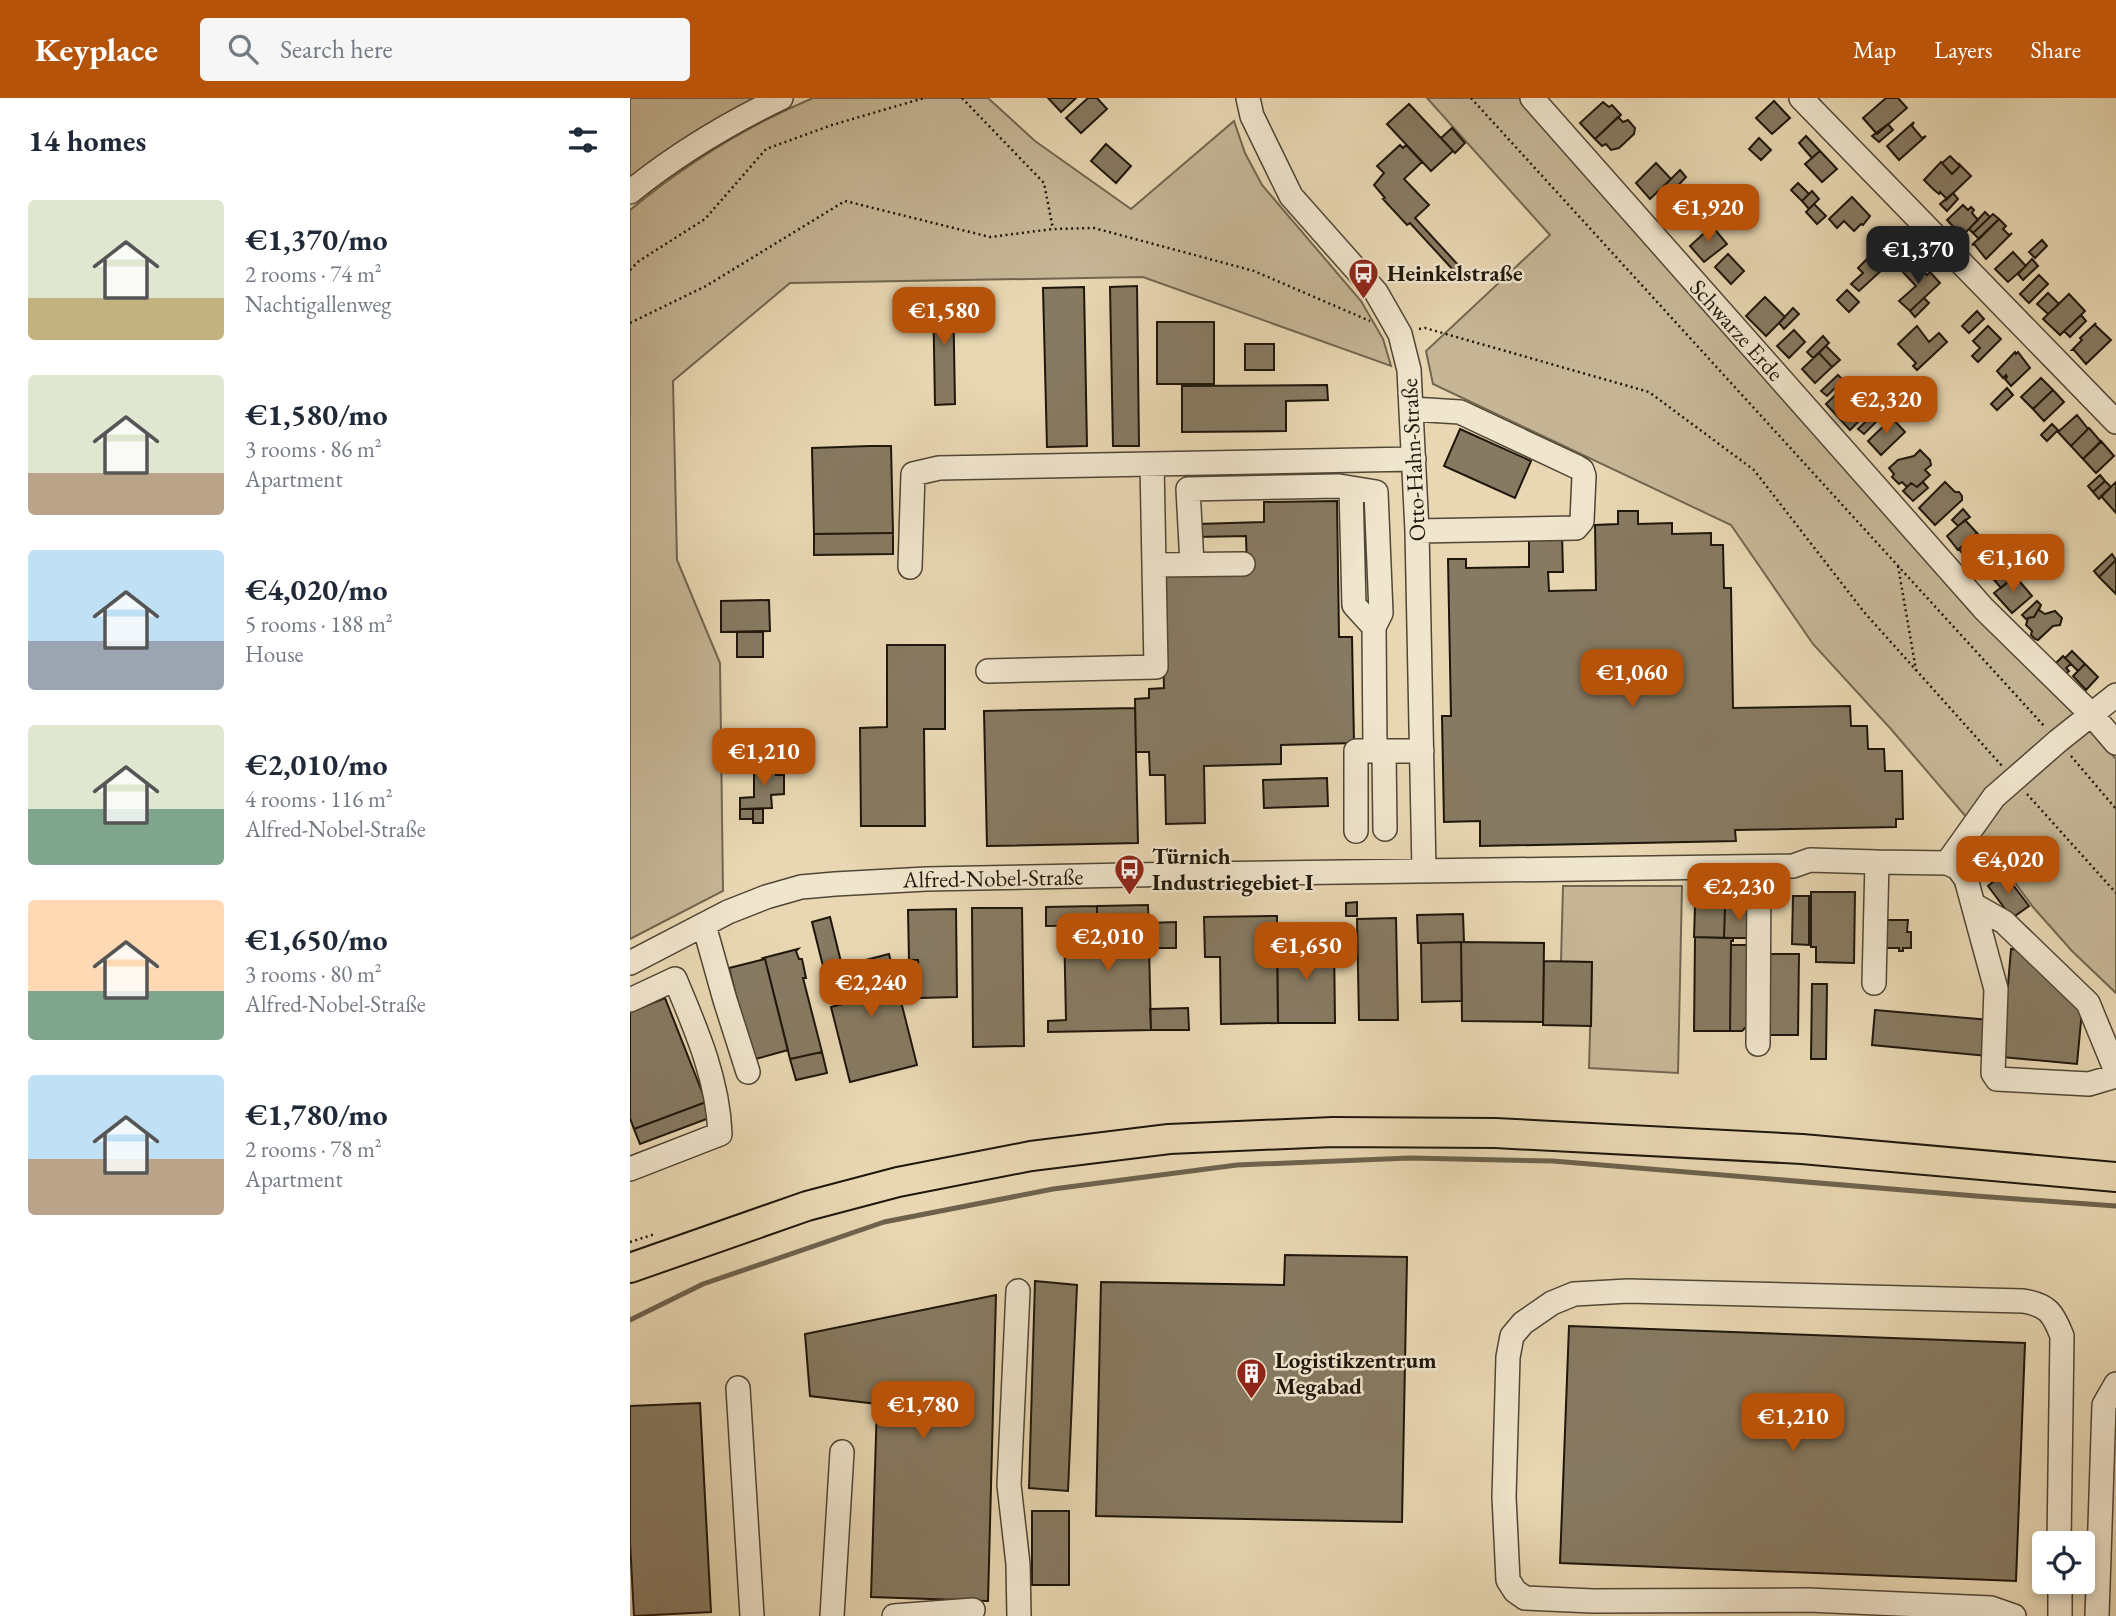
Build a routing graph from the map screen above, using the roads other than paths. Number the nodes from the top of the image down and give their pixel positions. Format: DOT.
graph roads {
  1 [pos="781,98"];
  2 [pos="1248,98"];
  3 [pos="1532,98"];
  4 [pos="1801,98"];
  5 [pos="630,192"];
  6 [pos="1412,409"];
  7 [pos="2116,422"];
  8 [pos="1414,459"];
  9 [pos="1149,464"];
  10 [pos="1417,531"];
  11 [pos="1192,564"];
  12 [pos="1243,564"];
  13 [pos="1154,565"];
  14 [pos="910,566"];
  15 [pos="988,671"];
  16 [pos="2116,695"];
  17 [pos="2092,715"];
  18 [pos="2116,743"];
  19 [pos="1380,751"];
  20 [pos="1422,751"];
  21 [pos="1385,829"];
  22 [pos="1356,831"];
  23 [pos="1877,862"];
  24 [pos="1947,863"];
  25 [pos="1759,867"];
  26 [pos="1424,871"];
  27 [pos="1974,905"];
  28 [pos="704,925"];
  29 [pos="630,963"];
  30 [pos="1874,983"];
  31 [pos="630,1000"];
  32 [pos="1758,1044"];
  33 [pos="748,1072"];
  34 [pos="2116,1074"];
  35 [pos="630,1169"];
  36 [pos="2116,1177"];
  37 [pos="630,1268"];
  38 [pos="1018,1291"];
  39 [pos="2116,1384"];
  40 [pos="738,1388"];
  41 [pos="842,1452"];
  42 [pos="2059,1531"];
  43 [pos="2060,1594"];
  44 [pos="973,1610"];
  45 [pos="752,1616"];
  46 [pos="832,1616"];
  47 [pos="894,1616"];
  48 [pos="1019,1616"];
  49 [pos="2014,1616"];
  50 [pos="2060,1616"];
  51 [pos="2097,1616"];
  1 -- 5 [label="street"];
  2 -- 6 [label="street, Otto-Hahn-Straße"];
  3 -- 17 [label="street, Schwarze Erde"];
  4 -- 7 [label="street"];
  6 -- 8 [label="street, Otto-Hahn-Straße"];
  6 -- 10 [label="street"];
  8 -- 9 [label="street"];
  8 -- 10 [label="street, Otto-Hahn-Straße"];
  9 -- 13 [label="street"];
  9 -- 14 [label="street"];
  10 -- 20 [label="street, Otto-Hahn-Straße"];
  11 -- 12 [label="street"];
  11 -- 13 [label="street"];
  11 -- 19 [label="street"];
  13 -- 15 [label="street"];
  16 -- 17 [label="street"];
  17 -- 18 [label="street, Schwarze Erde"];
  17 -- 24 [label="street"];
  19 -- 20 [label="street"];
  19 -- 21 [label="street"];
  19 -- 22 [label="street"];
  20 -- 26 [label="street, Otto-Hahn-Straße"];
  23 -- 24 [label="street, Alfred-Nobel-Straße"];
  23 -- 25 [label="street, Alfred-Nobel-Straße"];
  23 -- 30 [label="street"];
  24 -- 27 [label="street"];
  25 -- 26 [label="street, Alfred-Nobel-Straße"];
  25 -- 32 [label="street"];
  26 -- 28 [label="street, Alfred-Nobel-Straße"];
  27 -- 34 [label="street"];
  27 -- 34 [label="street"];
  28 -- 29 [label="street, Alfred-Nobel-Straße"];
  28 -- 33 [label="street"];
  31 -- 35 [label="street"];
  36 -- 37 [label="main road"];
  38 -- 48 [label="street"];
  39 -- 51 [label="street"];
  40 -- 45 [label="street"];
  41 -- 46 [label="street"];
  42 -- 49 [label="street"];
  43 -- 50 [label="street"];
  44 -- 47 [label="street"];
}
